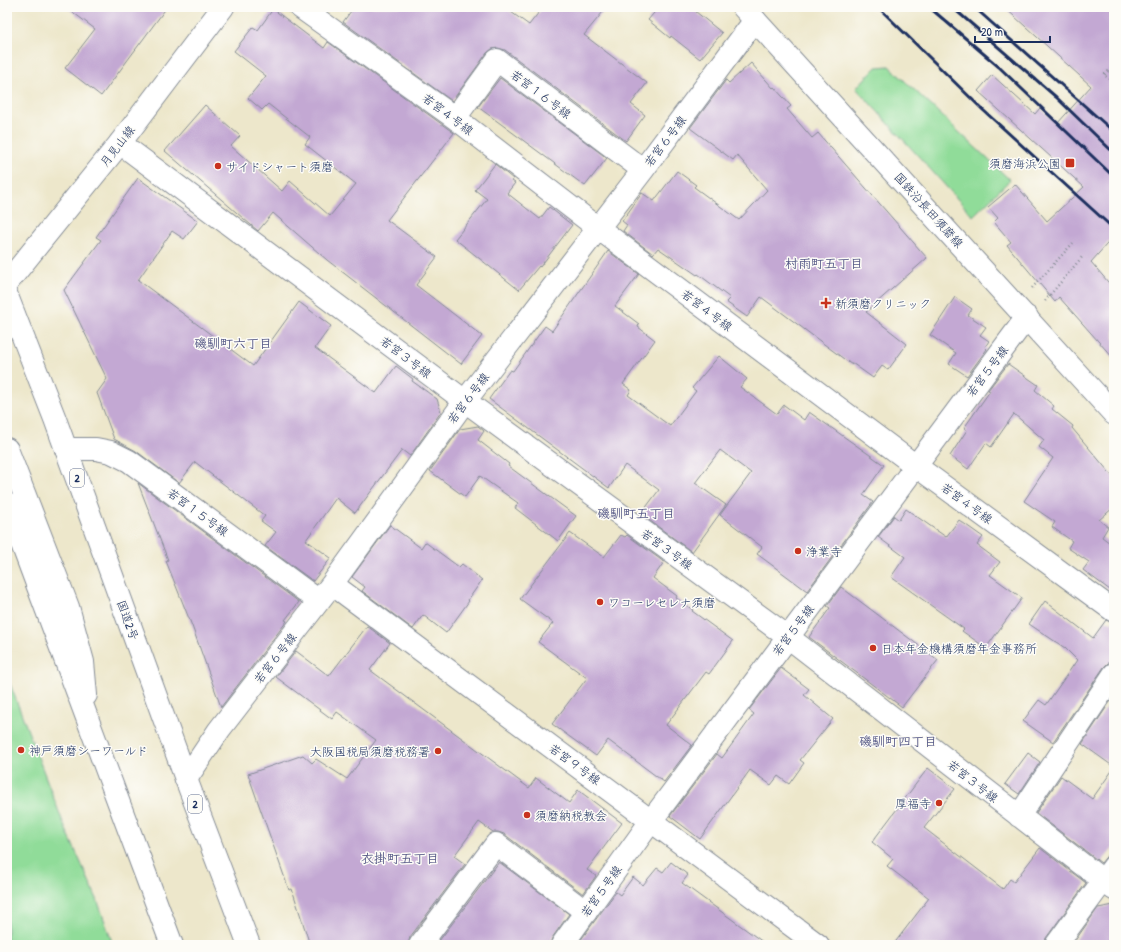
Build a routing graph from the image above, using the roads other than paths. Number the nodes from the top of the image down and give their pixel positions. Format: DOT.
graph roads {
  1 [pos="223,7"];
  2 [pos="300,7"];
  3 [pos="749,14"];
  4 [pos="455,118"];
  5 [pos="120,143"];
  6 [pos="642,170"];
  7 [pos="598,228"];
  8 [pos="7,283"];
  9 [pos="7,296"];
  10 [pos="1027,317"];
  11 [pos="465,401"];
  12 [pos="1114,414"];
  13 [pos="7,449"];
  14 [pos="66,449"];
  15 [pos="916,466"];
  16 [pos="7,504"];
  17 [pos="332,584"];
  18 [pos="318,601"];
  19 [pos="1114,611"];
  20 [pos="788,637"];
  21 [pos="1114,674"];
  22 [pos="87,718"];
  23 [pos="186,779"];
  24 [pos="1019,816"];
  25 [pos="651,821"];
  26 [pos="1110,878"];
  27 [pos="586,912"];
  28 [pos="172,945"];
  29 [pos="249,945"];
  30 [pos="420,945"];
  31 [pos="562,945"];
  32 [pos="818,945"];
  33 [pos="1056,945"];
  1 -- 5 [label="main road, 月見山線"];
  2 -- 4 [label="main road, 若宮４号線"];
  3 -- 6 [label="main road, 若宮６号線"];
  3 -- 10 [label="main road, 国鉄沿長田須磨線"];
  4 -- 6 [label="main road, 若宮１６号線"];
  4 -- 7 [label="main road, 若宮４号線"];
  5 -- 8 [label="main road, 月見山線"];
  5 -- 11 [label="main road, 若宮３号線"];
  6 -- 7 [label="main road, 若宮６号線"];
  7 -- 11 [label="main road, 若宮６号線"];
  7 -- 15 [label="main road, 若宮４号線"];
  9 -- 14 [label="main road, 国道2号 / 2"];
  10 -- 12 [label="main road, 国鉄沿長田須磨線"];
  10 -- 15 [label="main road, 若宮５号線"];
  11 -- 17 [label="main road, 若宮６号線"];
  11 -- 20 [label="main road, 若宮３号線"];
  13 -- 22 [label="main road"];
  14 -- 18 [label="main road, 若宮１５号線"];
  14 -- 23 [label="main road, 国道2号 / 2"];
  15 -- 19 [label="main road, 若宮４号線"];
  15 -- 20 [label="main road, 若宮５号線"];
  16 -- 22 [label="main road"];
  17 -- 18 [label="main road, 若宮６号線"];
  17 -- 25 [label="main road, 若宮９号線"];
  18 -- 23 [label="main road, 若宮６号線"];
  20 -- 24 [label="main road, 若宮３号線"];
  20 -- 25 [label="main road, 若宮５号線"];
  21 -- 24 [label="main road"];
  22 -- 28 [label="main road"];
  23 -- 29 [label="main road, 国道2号 / 2"];
  24 -- 26 [label="main road, 若宮３号線"];
  25 -- 27 [label="main road, 若宮５号線"];
  25 -- 32 [label="main road, 若宮９号線"];
  26 -- 33 [label="main road"];
  27 -- 30 [label="main road"];
  27 -- 31 [label="main road, 若宮５号線"];
}
